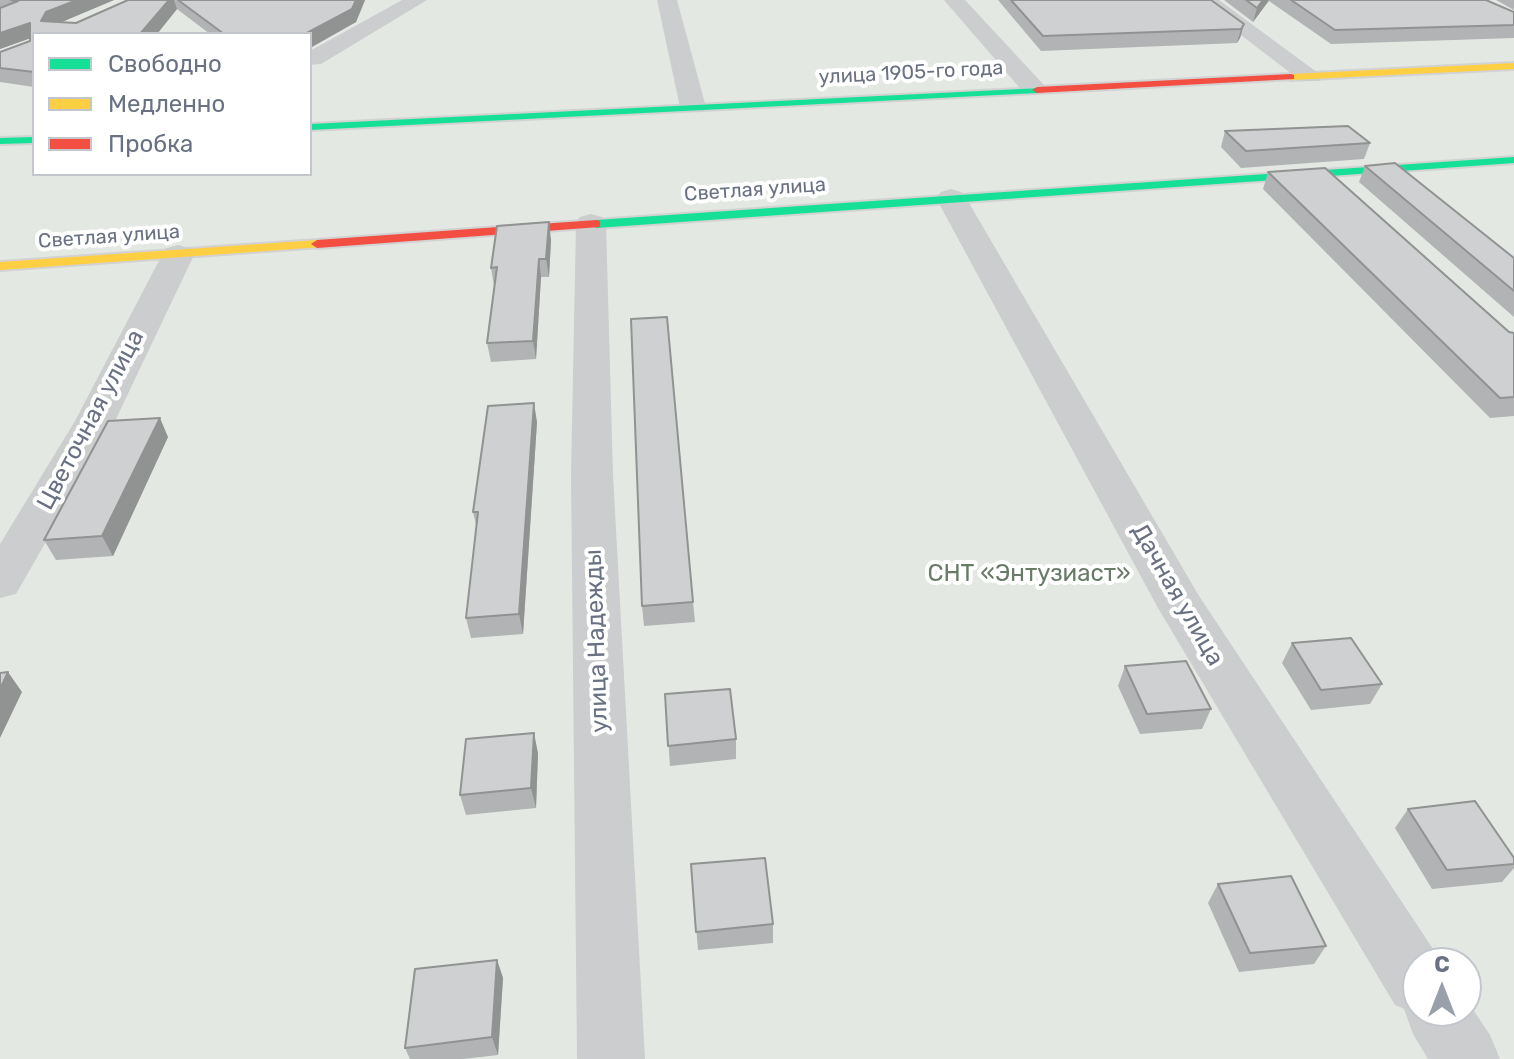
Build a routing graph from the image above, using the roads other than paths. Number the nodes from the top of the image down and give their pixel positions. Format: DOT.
graph roads {
  1 [pos="417,0"];
  2 [pos="667,0"];
  3 [pos="954,0"];
  4 [pos="1205,0"];
  5 [pos="313,59"];
  6 [pos="1514,66"];
  7 [pos="1310,76"];
  8 [pos="1034,89"];
  9 [pos="693,107"];
  10 [pos="312,127"];
  11 [pos="32,140"];
  12 [pos="0,141"];
  13 [pos="1514,160"];
  14 [pos="1327,173"];
  15 [pos="951,198"];
  16 [pos="1362,204"];
  17 [pos="591,223"];
  18 [pos="178,255"];
  19 [pos="0,266"];
  20 [pos="0,582"];
  21 [pos="1402,958"];
  22 [pos="1446,1027"];
  23 [pos="611,1059"];
  24 [pos="1466,1059"];
  1 -- 5 [label="street"];
  2 -- 9 [label="street"];
  3 -- 8 [label="street"];
  4 -- 7 [label="street"];
  6 -- 7 [label="street, улица 1905-го года"];
  7 -- 8 [label="street, улица 1905-го года"];
  8 -- 9 [label="street, улица 1905-го года"];
  9 -- 10 [label="street, улица 1905-го года"];
  11 -- 12 [label="street"];
  13 -- 14 [label="street, Светлая улица"];
  14 -- 15 [label="street, Светлая улица"];
  14 -- 16 [label="street"];
  15 -- 17 [label="street, Светлая улица"];
  15 -- 21 [label="street, Дачная улица"];
  17 -- 18 [label="street, Светлая улица"];
  17 -- 23 [label="street, улица Надежды"];
  18 -- 19 [label="street, Светлая улица"];
  18 -- 20 [label="street, Цветочная улица"];
  22 -- 24 [label="street"];
}
